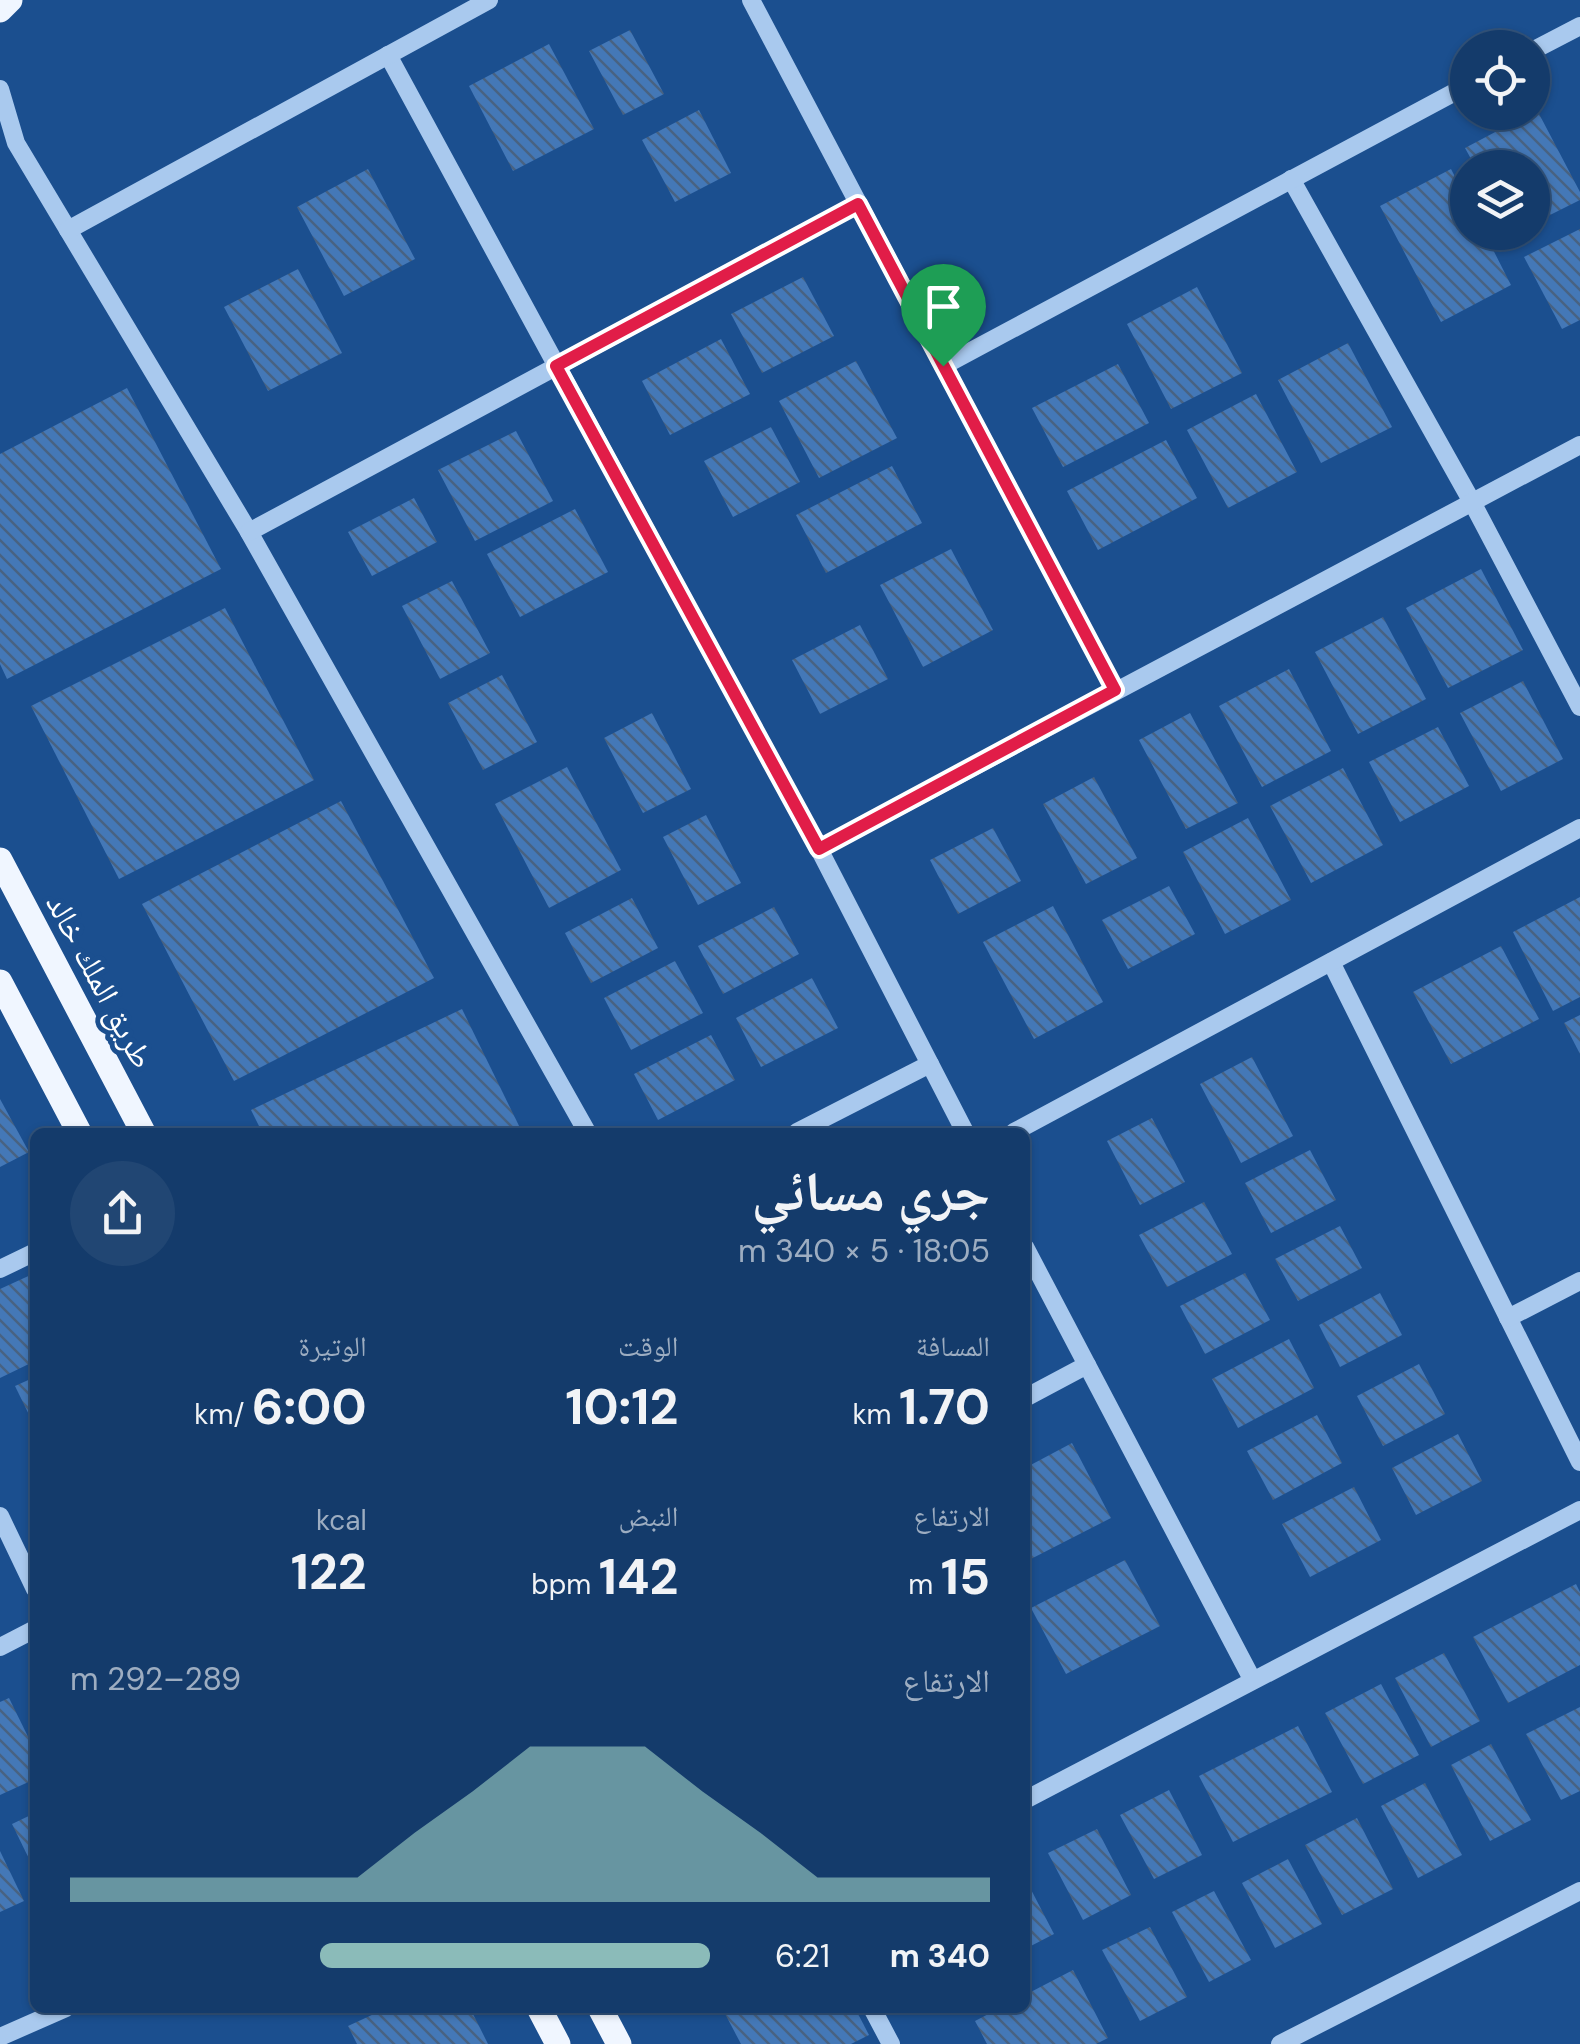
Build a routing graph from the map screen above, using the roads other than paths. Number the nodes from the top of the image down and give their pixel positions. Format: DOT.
graph roads {
  1 [pos="10,0"];
  2 [pos="489,0"];
  3 [pos="751,0"];
  4 [pos="0,10"];
  5 [pos="1580,26"];
  6 [pos="1550,42"];
  7 [pos="388,55"];
  8 [pos="0,89"];
  9 [pos="1450,95"];
  10 [pos="1291,179"];
  11 [pos="858,204"];
  12 [pos="68,230"];
  13 [pos="556,366"];
  14 [pos="943,366"];
  15 [pos="1580,445"];
  16 [pos="1472,502"];
  17 [pos="249,532"];
  18 [pos="1115,690"];
  19 [pos="1580,707"];
  20 [pos="1580,828"];
  21 [pos="819,849"];
  22 [pos="0,860"];
  23 [pos="1331,962"];
  24 [pos="0,982"];
  25 [pos="930,1064"];
  26 [pos="77,1128"];
  27 [pos="140,1128"];
  28 [pos="585,1128"];
  29 [pos="805,1128"];
  30 [pos="964,1128"];
  31 [pos="1021,1128"];
  32 [pos="30,1254"];
  33 [pos="1030,1257"];
  34 [pos="0,1269"];
  35 [pos="1580,1282"];
  36 [pos="1508,1318"];
  37 [pos="1086,1365"];
  38 [pos="1030,1395"];
  39 [pos="1580,1462"];
  40 [pos="1580,1510"];
  41 [pos="0,1516"];
  42 [pos="30,1579"];
  43 [pos="30,1632"];
  44 [pos="0,1647"];
  45 [pos="1252,1679"];
  46 [pos="1030,1797"];
  47 [pos="1580,1891"];
  48 [pos="55,2013"];
  49 [pos="542,2013"];
  50 [pos="602,2013"];
  51 [pos="875,2013"];
  52 [pos="0,2037"];
  53 [pos="558,2044"];
  54 [pos="618,2044"];
  55 [pos="892,2044"];
  56 [pos="1280,2044"];
  1 -- 4 [label="main road"];
  2 -- 7 [label="street"];
  3 -- 11 [label="street"];
  5 -- 6 [label="street"];
  7 -- 12 [label="street"];
  7 -- 13 [label="street"];
  8 -- 12 [label="street"];
  9 -- 10 [label="street"];
  10 -- 14 [label="street"];
  10 -- 16 [label="street"];
  11 -- 13 [label="street"];
  11 -- 14 [label="street"];
  12 -- 17 [label="street"];
  13 -- 17 [label="street"];
  13 -- 21 [label="street"];
  14 -- 18 [label="street"];
  15 -- 16 [label="street"];
  16 -- 18 [label="street"];
  16 -- 19 [label="street"];
  17 -- 28 [label="street"];
  18 -- 21 [label="street"];
  20 -- 23 [label="street"];
  21 -- 25 [label="street"];
  22 -- 27 [label="main road, طريق الملك خالد"];
  23 -- 31 [label="street"];
  23 -- 36 [label="street"];
  24 -- 26 [label="main road"];
  25 -- 29 [label="street"];
  25 -- 30 [label="street"];
  32 -- 34 [label="street"];
  33 -- 37 [label="street"];
  35 -- 36 [label="street"];
  36 -- 39 [label="street"];
  37 -- 38 [label="street"];
  37 -- 45 [label="street"];
  40 -- 45 [label="street"];
  41 -- 42 [label="street"];
  43 -- 44 [label="street"];
  45 -- 46 [label="street"];
  47 -- 56 [label="street"];
  48 -- 52 [label="street"];
  49 -- 53 [label="main road"];
  50 -- 54 [label="main road"];
  51 -- 55 [label="street"];
}
